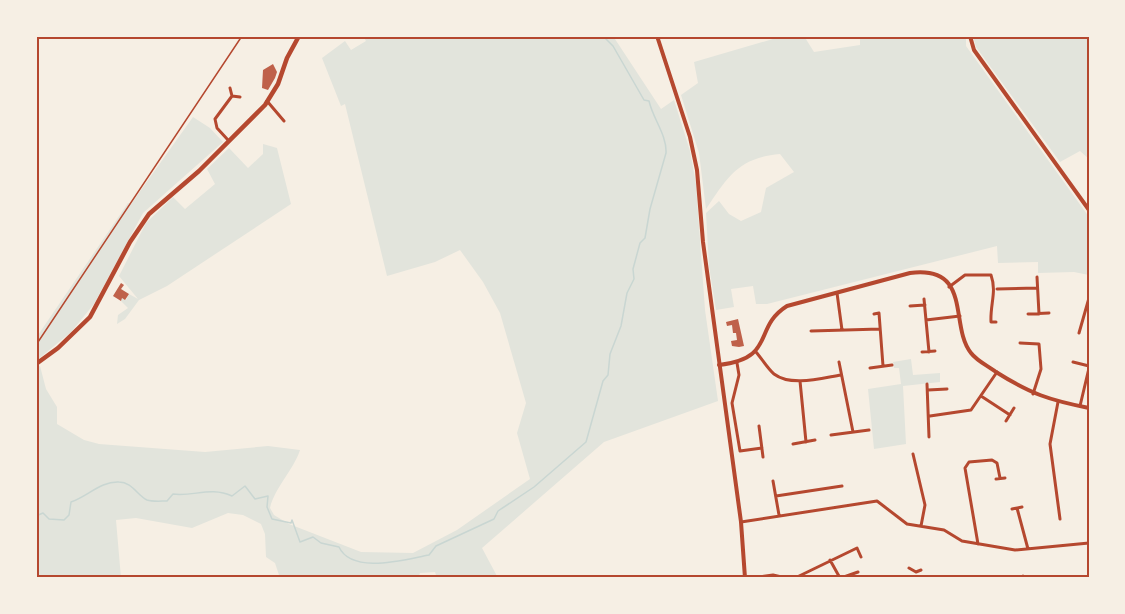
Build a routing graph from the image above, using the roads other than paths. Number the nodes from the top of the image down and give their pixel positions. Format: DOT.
graph roads {
  1 [pos="299,36"];
  2 [pos="657,36"];
  3 [pos="970,36"];
  4 [pos="230,88"];
  5 [pos="232,96"];
  6 [pos="240,97"];
  7 [pos="267,101"];
  8 [pos="284,121"];
  9 [pos="230,142"];
  10 [pos="1089,210"];
  11 [pos="1037,277"];
  12 [pos="950,287"];
  13 [pos="1037,288"];
  14 [pos="996,289"];
  15 [pos="837,291"];
  16 [pos="1089,298"];
  17 [pos="924,299"];
  18 [pos="925,305"];
  19 [pos="910,306"];
  20 [pos="1049,313"];
  21 [pos="874,314"];
  22 [pos="1028,314"];
  23 [pos="1039,314"];
  24 [pos="961,316"];
  25 [pos="926,320"];
  26 [pos="996,322"];
  27 [pos="880,328"];
  28 [pos="842,330"];
  29 [pos="811,331"];
  30 [pos="1079,333"];
  31 [pos="1020,343"];
  32 [pos="935,351"];
  33 [pos="756,352"];
  34 [pos="922,352"];
  35 [pos="929,352"];
  36 [pos="839,362"];
  37 [pos="1073,362"];
  38 [pos="737,363"];
  39 [pos="36,364"];
  40 [pos="719,365"];
  41 [pos="892,365"];
  42 [pos="883,366"];
  43 [pos="1089,367"];
  44 [pos="870,368"];
  45 [pos="997,372"];
  46 [pos="841,375"];
  47 [pos="800,380"];
  48 [pos="927,384"];
  49 [pos="947,389"];
  50 [pos="928,391"];
  51 [pos="1033,394"];
  52 [pos="981,396"];
  53 [pos="1058,402"];
  54 [pos="1080,406"];
  55 [pos="1014,408"];
  56 [pos="1089,408"];
  57 [pos="1010,415"];
  58 [pos="930,416"];
  59 [pos="1006,421"];
  60 [pos="759,426"];
  61 [pos="869,430"];
  62 [pos="853,432"];
  63 [pos="831,435"];
  64 [pos="929,437"];
  65 [pos="815,440"];
  66 [pos="806,442"];
  67 [pos="793,444"];
  68 [pos="762,448"];
  69 [pos="913,454"];
  70 [pos="764,457"];
  71 [pos="1005,478"];
  72 [pos="773,481"];
  73 [pos="842,486"];
  74 [pos="776,496"];
  75 [pos="1017,508"];
  76 [pos="779,515"];
  77 [pos="1060,519"];
  78 [pos="741,522"];
  79 [pos="921,526"];
  80 [pos="1089,543"];
  81 [pos="978,544"];
  82 [pos="1028,549"];
  83 [pos="861,557"];
  84 [pos="830,560"];
  85 [pos="909,568"];
  86 [pos="921,570"];
  87 [pos="855,572"];
  88 [pos="916,572"];
  89 [pos="745,578"];
  90 [pos="752,578"];
  91 [pos="786,578"];
  92 [pos="795,578"];
  93 [pos="840,578"];
  94 [pos="915,578"];
  1 -- 7 [label="highway"];
  2 -- 40 [label="street"];
  3 -- 10 [label="street"];
  4 -- 5 [label="street"];
  5 -- 6 [label="street"];
  5 -- 9 [label="street"];
  7 -- 8 [label="street"];
  7 -- 9 [label="highway"];
  9 -- 39 [label="highway"];
  11 -- 13 [label="street"];
  12 -- 14 [label="street"];
  12 -- 15 [label="street"];
  12 -- 24 [label="street"];
  13 -- 14 [label="street"];
  13 -- 23 [label="street"];
  14 -- 26 [label="street"];
  15 -- 28 [label="street"];
  15 -- 33 [label="street"];
  16 -- 30 [label="street"];
  17 -- 18 [label="street"];
  18 -- 19 [label="street"];
  18 -- 25 [label="street"];
  20 -- 23 [label="street"];
  21 -- 27 [label="street"];
  22 -- 23 [label="street"];
  24 -- 25 [label="street"];
  24 -- 45 [label="street"];
  25 -- 35 [label="street"];
  27 -- 28 [label="street"];
  27 -- 42 [label="street"];
  28 -- 29 [label="street"];
  31 -- 51 [label="street"];
  32 -- 35 [label="street"];
  33 -- 38 [label="street"];
  33 -- 47 [label="street"];
  34 -- 35 [label="street"];
  36 -- 46 [label="street"];
  37 -- 43 [label="street"];
  38 -- 40 [label="street"];
  38 -- 68 [label="street"];
  40 -- 78 [label="street"];
  41 -- 42 [label="street"];
  42 -- 44 [label="street"];
  43 -- 54 [label="street"];
  45 -- 51 [label="street"];
  45 -- 52 [label="street"];
  46 -- 47 [label="street"];
  46 -- 62 [label="street"];
  47 -- 66 [label="street"];
  48 -- 50 [label="street"];
  49 -- 50 [label="street"];
  50 -- 58 [label="street"];
  51 -- 53 [label="street"];
  52 -- 57 [label="street"];
  52 -- 58 [label="street"];
  53 -- 54 [label="street"];
  53 -- 77 [label="street"];
  54 -- 56 [label="street"];
  55 -- 57 [label="street"];
  57 -- 59 [label="street"];
  58 -- 64 [label="street"];
  60 -- 68 [label="street"];
  61 -- 62 [label="street"];
  62 -- 63 [label="street"];
  65 -- 66 [label="street"];
  66 -- 67 [label="street"];
  68 -- 70 [label="street"];
  69 -- 79 [label="street"];
  71 -- 81 [label="street"];
  72 -- 74 [label="street"];
  73 -- 74 [label="street"];
  74 -- 76 [label="street"];
  75 -- 82 [label="street"];
  76 -- 78 [label="street"];
  76 -- 79 [label="street"];
  78 -- 89 [label="street"];
  79 -- 81 [label="street"];
  80 -- 82 [label="street"];
  81 -- 82 [label="street"];
  83 -- 84 [label="street"];
  84 -- 92 [label="street"];
  84 -- 93 [label="street"];
  85 -- 88 [label="street"];
  86 -- 88 [label="street"];
  87 -- 93 [label="street"];
  88 -- 94 [label="street"];
  90 -- 91 [label="street"];
}
